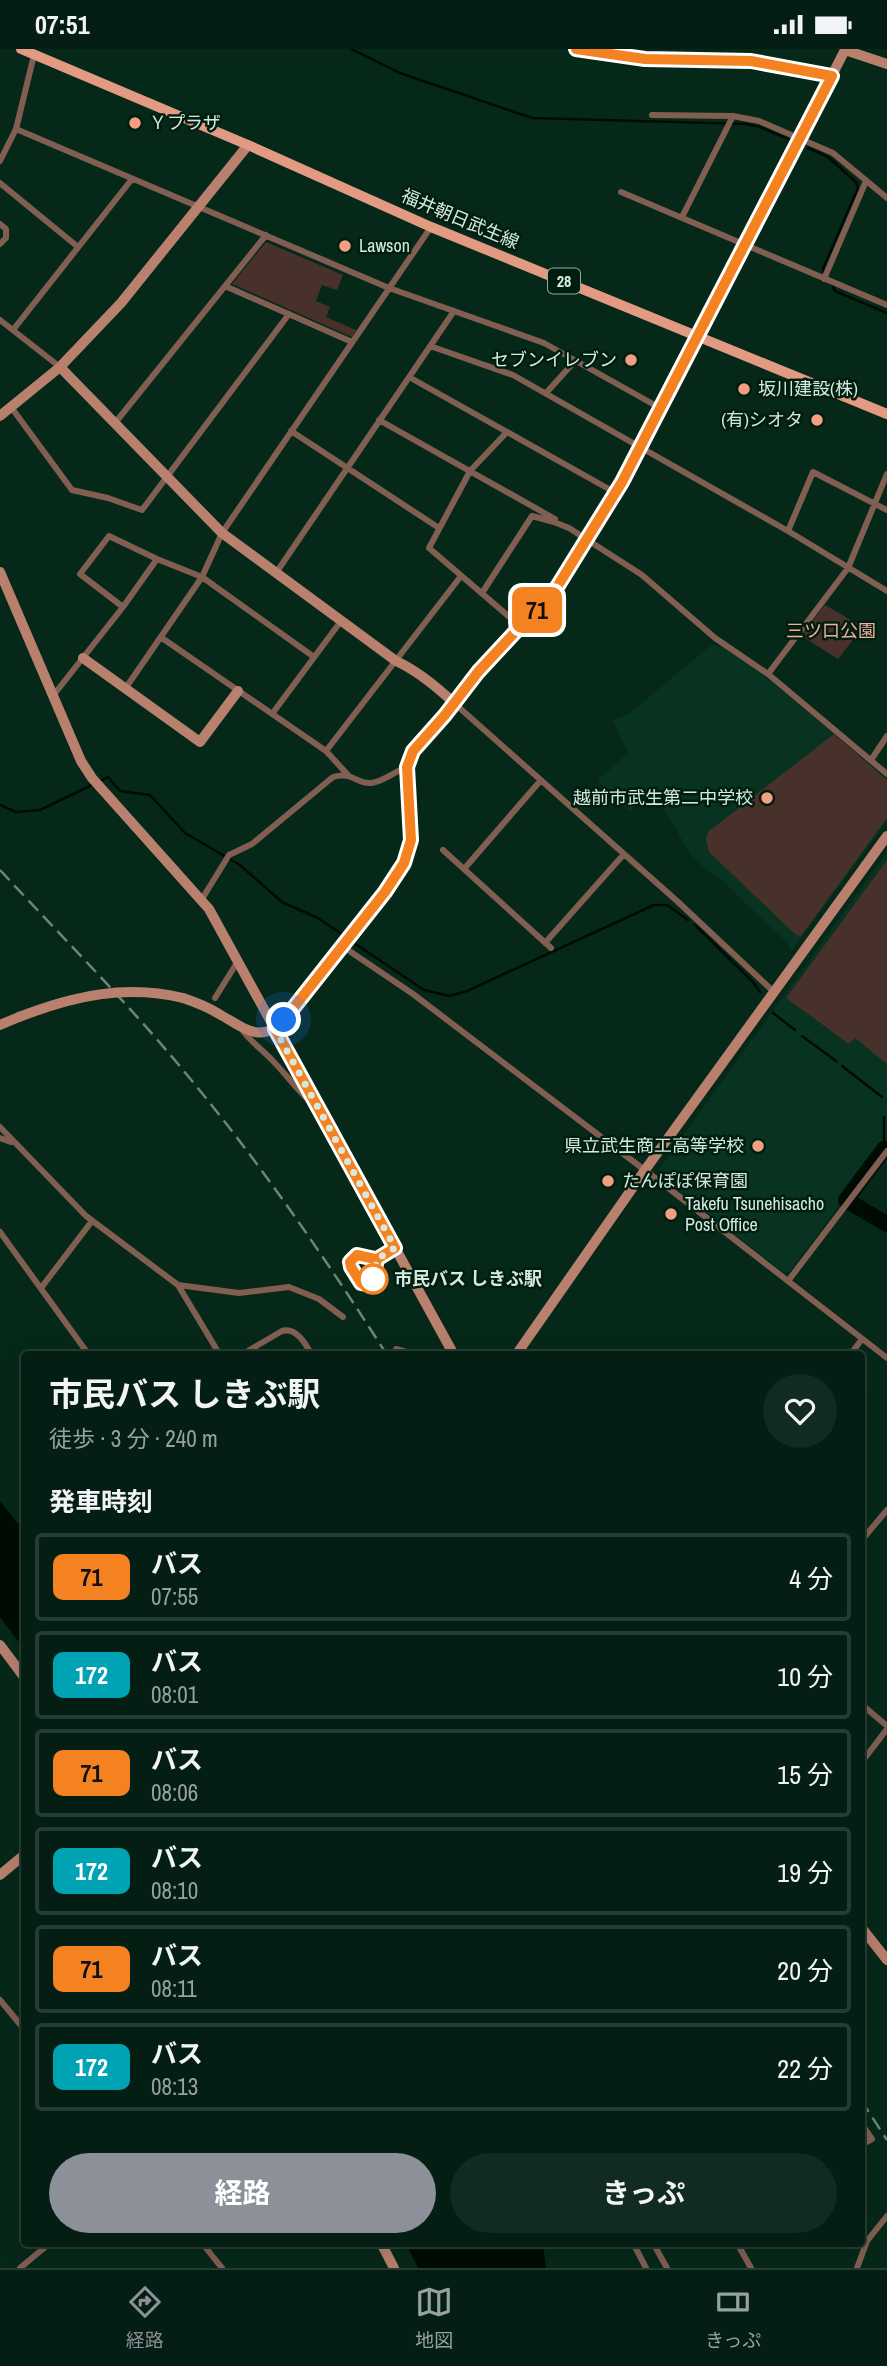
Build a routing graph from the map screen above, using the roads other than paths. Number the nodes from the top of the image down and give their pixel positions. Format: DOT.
graph roads {
  1 [pos="21,49"];
  2 [pos="576,49"];
  3 [pos="845,49"];
  4 [pos="34,55"];
  5 [pos="887,64"];
  6 [pos="832,76"];
  7 [pos="652,115"];
  8 [pos="733,116"];
  9 [pos="16,129"];
  10 [pos="801,138"];
  11 [pos="248,145"];
  12 [pos="0,161"];
  13 [pos="132,179"];
  14 [pos="866,181"];
  15 [pos="0,183"];
  16 [pos="621,192"];
  17 [pos="887,198"];
  18 [pos="200,207"];
  19 [pos="682,217"];
  20 [pos="0,224"];
  21 [pos="431,227"];
  22 [pos="266,235"];
  23 [pos="0,244"];
  24 [pos="744,246"];
  25 [pos="78,247"];
  26 [pos="824,279"];
  27 [pos="225,286"];
  28 [pos="389,288"];
  29 [pos="887,305"];
  30 [pos="454,311"];
  31 [pos="289,314"];
  32 [pos="0,320"];
  33 [pos="13,330"];
  34 [pos="696,336"];
  35 [pos="352,342"];
  36 [pos="430,346"];
  37 [pos="575,361"];
  38 [pos="60,367"];
  39 [pos="409,377"];
  40 [pos="546,393"];
  41 [pos="11,407"];
  42 [pos="660,408"];
  43 [pos="887,414"];
  44 [pos="0,416"];
  45 [pos="379,420"];
  46 [pos="115,423"];
  47 [pos="291,431"];
  48 [pos="507,432"];
  49 [pos="640,446"];
  50 [pos="347,467"];
  51 [pos="470,471"];
  52 [pos="887,474"];
  53 [pos="168,477"];
  54 [pos="616,492"];
  55 [pos="874,504"];
  56 [pos="887,510"];
  57 [pos="562,524"];
  58 [pos="439,528"];
  59 [pos="788,531"];
  60 [pos="222,533"];
  61 [pos="587,539"];
  62 [pos="157,559"];
  63 [pos="848,568"];
  64 [pos="0,572"];
  65 [pos="276,573"];
  66 [pos="461,576"];
  67 [pos="202,577"];
  68 [pos="887,591"];
  69 [pos="482,593"];
  70 [pos="123,607"];
  71 [pos="341,621"];
  72 [pos="521,627"];
  73 [pos="162,638"];
  74 [pos="314,657"];
  75 [pos="83,658"];
  76 [pos="396,661"];
  77 [pos="768,674"];
  78 [pos="125,689"];
  79 [pos="238,691"];
  80 [pos="52,697"];
  81 [pos="454,703"];
  82 [pos="272,714"];
  83 [pos="887,736"];
  84 [pos="326,751"];
  85 [pos="871,760"];
  86 [pos="407,767"];
  87 [pos="887,774"];
  88 [pos="348,775"];
  89 [pos="541,781"];
  90 [pos="887,836"];
  91 [pos="443,850"];
  92 [pos="624,854"];
  93 [pos="464,869"];
  94 [pos="202,899"];
  95 [pos="343,944"];
  96 [pos="238,961"];
  97 [pos="774,992"];
  98 [pos="215,998"];
  99 [pos="0,1025"];
  100 [pos="240,1027"];
  101 [pos="275,1029"];
  102 [pos="319,1109"];
  103 [pos="0,1128"];
  104 [pos="0,1138"];
  105 [pos="16,1144"];
  106 [pos="887,1150"];
  107 [pos="645,1170"];
  108 [pos="92,1221"];
  109 [pos="0,1232"];
  110 [pos="395,1248"];
  111 [pos="377,1259"];
  112 [pos="788,1281"];
  113 [pos="178,1285"];
  114 [pos="41,1288"];
  115 [pos="343,1317"];
  116 [pos="862,1339"];
  117 [pos="396,1349"];
  118 [pos="86,1351"];
  119 [pos="218,1351"];
  120 [pos="248,1351"];
  121 [pos="309,1351"];
  122 [pos="403,1351"];
  123 [pos="452,1351"];
  124 [pos="519,1351"];
  125 [pos="853,1351"];
  126 [pos="887,1359"];
  127 [pos="887,1510"];
  128 [pos="865,1536"];
  129 [pos="0,1645"];
  130 [pos="21,1673"];
  131 [pos="865,1708"];
  132 [pos="887,1727"];
  133 [pos="865,1757"];
  134 [pos="21,1858"];
  135 [pos="0,1875"];
  136 [pos="865,1932"];
  137 [pos="887,1960"];
  138 [pos="0,2000"];
  139 [pos="21,2025"];
  140 [pos="865,2129"];
  141 [pos="865,2143"];
  142 [pos="887,2216"];
  143 [pos="865,2246"];
  144 [pos="45,2247"];
  145 [pos="205,2247"];
  146 [pos="382,2247"];
  147 [pos="635,2247"];
  148 [pos="655,2247"];
  149 [pos="739,2247"];
  150 [pos="865,2247"];
  151 [pos="20,2268"];
  152 [pos="222,2268"];
  153 [pos="394,2268"];
  154 [pos="646,2268"];
  155 [pos="667,2268"];
  156 [pos="751,2268"];
  157 [pos="856,2268"];
  1 -- 4 [label="main road, 福井朝日武生線 / 28"];
  2 -- 6 [label="street"];
  3 -- 5 [label="street"];
  3 -- 6 [label="street"];
  4 -- 9 [label="street"];
  4 -- 11 [label="main road, 福井朝日武生線 / 28"];
  6 -- 10 [label="street"];
  7 -- 8 [label="street"];
  8 -- 10 [label="street"];
  8 -- 19 [label="street"];
  9 -- 12 [label="street"];
  9 -- 13 [label="street"];
  10 -- 14 [label="street"];
  10 -- 24 [label="street"];
  11 -- 18 [label="street"];
  11 -- 21 [label="main road, 福井朝日武生線 / 28"];
  13 -- 18 [label="street"];
  13 -- 25 [label="street"];
  14 -- 17 [label="street"];
  14 -- 26 [label="street"];
  15 -- 25 [label="street"];
  16 -- 19 [label="street"];
  18 -- 22 [label="street"];
  18 -- 38 [label="street"];
  19 -- 24 [label="street"];
  20 -- 23 [label="street"];
  21 -- 28 [label="street"];
  21 -- 34 [label="main road, 福井朝日武生線 / 28"];
  22 -- 27 [label="street"];
  22 -- 28 [label="street"];
  24 -- 26 [label="street"];
  24 -- 34 [label="street"];
  25 -- 33 [label="street"];
  26 -- 29 [label="street"];
  27 -- 31 [label="street"];
  27 -- 46 [label="street"];
  28 -- 30 [label="street"];
  28 -- 35 [label="street"];
  30 -- 36 [label="street"];
  30 -- 37 [label="street"];
  31 -- 35 [label="street"];
  31 -- 53 [label="street"];
  32 -- 33 [label="street"];
  33 -- 38 [label="street"];
  34 -- 42 [label="street"];
  34 -- 43 [label="main road, 福井朝日武生線 / 28"];
  35 -- 47 [label="street"];
  36 -- 39 [label="street"];
  36 -- 40 [label="street"];
  37 -- 40 [label="street"];
  37 -- 42 [label="street"];
  38 -- 41 [label="street"];
  38 -- 46 [label="street"];
  39 -- 45 [label="street"];
  39 -- 48 [label="street"];
  40 -- 49 [label="street"];
  41 -- 44 [label="street"];
  41 -- 53 [label="street"];
  42 -- 49 [label="street"];
  45 -- 50 [label="street"];
  45 -- 51 [label="street"];
  46 -- 53 [label="street"];
  47 -- 50 [label="street"];
  47 -- 60 [label="street"];
  48 -- 51 [label="street"];
  48 -- 54 [label="street"];
  49 -- 54 [label="street"];
  49 -- 59 [label="street"];
  50 -- 58 [label="street"];
  50 -- 65 [label="street"];
  51 -- 57 [label="street"];
  51 -- 58 [label="street"];
  52 -- 55 [label="street"];
  53 -- 60 [label="street"];
  54 -- 61 [label="street"];
  55 -- 56 [label="street"];
  55 -- 59 [label="street"];
  55 -- 63 [label="street"];
  57 -- 61 [label="street"];
  57 -- 69 [label="street"];
  58 -- 66 [label="street"];
  59 -- 63 [label="street"];
  60 -- 65 [label="street"];
  60 -- 67 [label="street"];
  61 -- 72 [label="street"];
  61 -- 77 [label="street"];
  62 -- 67 [label="street"];
  62 -- 70 [label="street"];
  62 -- 70 [label="street"];
  63 -- 68 [label="street"];
  63 -- 77 [label="street"];
  64 -- 80 [label="street"];
  65 -- 71 [label="street"];
  66 -- 69 [label="street"];
  66 -- 76 [label="street"];
  67 -- 73 [label="street"];
  67 -- 74 [label="street"];
  69 -- 72 [label="street"];
  70 -- 75 [label="street"];
  71 -- 74 [label="street"];
  71 -- 76 [label="street"];
  72 -- 81 [label="street"];
  73 -- 78 [label="street"];
  73 -- 79 [label="street"];
  74 -- 82 [label="street"];
  75 -- 78 [label="street"];
  75 -- 80 [label="street"];
  76 -- 81 [label="street"];
  76 -- 84 [label="street"];
  77 -- 85 [label="street"];
  78 -- 79 [label="street"];
  79 -- 82 [label="street"];
  80 -- 94 [label="street"];
  81 -- 86 [label="street"];
  81 -- 89 [label="street"];
  82 -- 84 [label="street"];
  83 -- 85 [label="street"];
  84 -- 88 [label="street"];
  85 -- 87 [label="street"];
  86 -- 88 [label="street"];
  86 -- 95 [label="street"];
  88 -- 94 [label="street"];
  89 -- 92 [label="street"];
  89 -- 93 [label="street"];
  90 -- 97 [label="street"];
  91 -- 93 [label="street"];
  92 -- 93 [label="street"];
  92 -- 97 [label="street"];
  94 -- 96 [label="street"];
  95 -- 101 [label="street"];
  95 -- 107 [label="street"];
  96 -- 98 [label="street"];
  96 -- 101 [label="street"];
  97 -- 107 [label="street"];
  99 -- 100 [label="street, bridge"];
  100 -- 101 [label="street"];
  100 -- 102 [label="street"];
  101 -- 102 [label="street"];
  102 -- 110 [label="street"];
  103 -- 105 [label="street"];
  104 -- 105 [label="street"];
  105 -- 108 [label="street"];
  106 -- 112 [label="street"];
  107 -- 112 [label="street"];
  107 -- 124 [label="street"];
  108 -- 113 [label="street"];
  108 -- 114 [label="street"];
  109 -- 114 [label="street"];
  110 -- 111 [label="street"];
  110 -- 123 [label="street"];
  111 -- 111 [label="street"];
  112 -- 116 [label="street"];
  113 -- 115 [label="street"];
  113 -- 119 [label="street"];
  114 -- 118 [label="street"];
  116 -- 125 [label="street"];
  116 -- 126 [label="street"];
  117 -- 122 [label="street"];
  120 -- 121 [label="street"];
  127 -- 128 [label="street"];
  129 -- 130 [label="street"];
  131 -- 132 [label="street"];
  132 -- 133 [label="street"];
  134 -- 135 [label="street"];
  136 -- 137 [label="street"];
  138 -- 139 [label="street"];
  140 -- 141 [label="street"];
  142 -- 143 [label="street"];
  144 -- 151 [label="street"];
  145 -- 152 [label="street"];
  146 -- 153 [label="street"];
  147 -- 154 [label="street"];
  148 -- 155 [label="street"];
  149 -- 156 [label="street"];
  150 -- 157 [label="street"];
}
